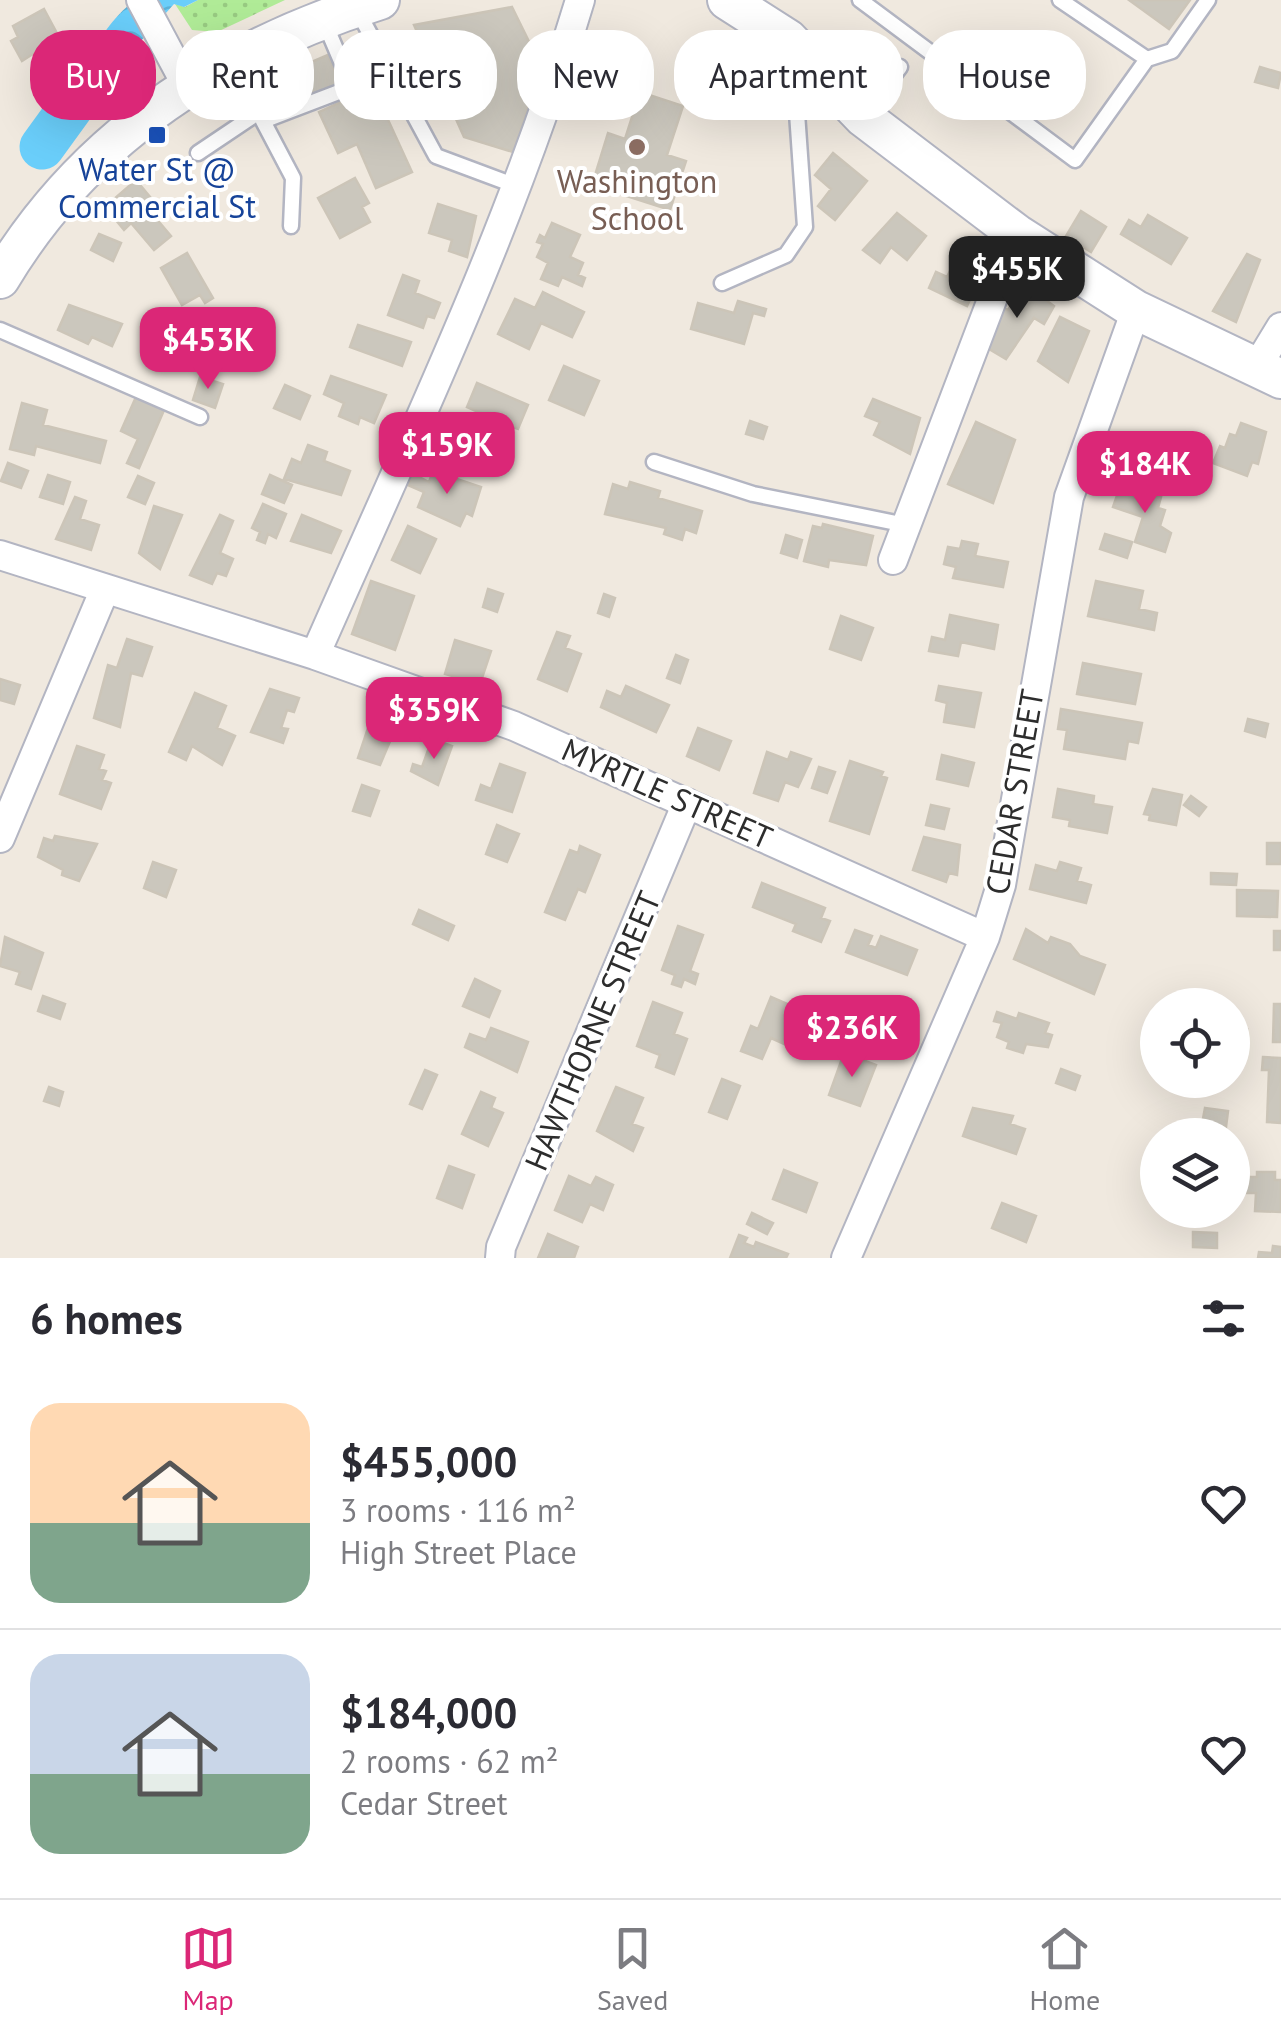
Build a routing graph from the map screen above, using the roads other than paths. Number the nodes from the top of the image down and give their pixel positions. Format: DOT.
graph roads {
  1 [pos="141,0"];
  2 [pos="580,0"];
  3 [pos="727,0"];
  4 [pos="776,0"];
  5 [pos="860,0"];
  6 [pos="1060,0"];
  7 [pos="1208,0"];
  8 [pos="354,10"];
  9 [pos="307,30"];
  10 [pos="770,30"];
  11 [pos="790,30"];
  12 [pos="1147,59"];
  13 [pos="176,67"];
  14 [pos="176,94"];
  15 [pos="314,100"];
  16 [pos="256,120"];
  17 [pos="263,120"];
  18 [pos="797,120"];
  19 [pos="868,120"];
  20 [pos="198,153"];
  21 [pos="519,187"];
  22 [pos="291,226"];
  23 [pos="1017,234"];
  24 [pos="0,278"];
  25 [pos="722,284"];
  26 [pos="1136,310"];
  27 [pos="1281,327"];
  28 [pos="0,330"];
  29 [pos="1268,373"];
  30 [pos="200,417"];
  31 [pos="654,462"];
  32 [pos="906,525"];
  33 [pos="0,555"];
  34 [pos="894,560"];
  35 [pos="105,589"];
  36 [pos="315,656"];
  37 [pos="687,804"];
  38 [pos="0,838"];
  39 [pos="985,937"];
  40 [pos="500,1258"];
  41 [pos="846,1258"];
  1 -- 13 [label="street"];
  2 -- 21 [label="street"];
  3 -- 10 [label="main road"];
  4 -- 11 [label="main road"];
  5 -- 12 [label="lane"];
  6 -- 12 [label="lane"];
  7 -- 12 [label="lane"];
  8 -- 9 [label="main road"];
  8 -- 15 [label="lane"];
  8 -- 21 [label="lane"];
  14 -- 24 [label="main road"];
  16 -- 20 [label="lane"];
  17 -- 22 [label="lane"];
  18 -- 25 [label="lane"];
  19 -- 23 [label="main road"];
  21 -- 36 [label="street"];
  23 -- 26 [label="main road"];
  23 -- 32 [label="street"];
  26 -- 29 [label="main road"];
  26 -- 39 [label="street, CEDAR STREET"];
  27 -- 29 [label="street"];
  28 -- 30 [label="lane"];
  31 -- 32 [label="lane"];
  32 -- 34 [label="street"];
  33 -- 35 [label="street, MYRTLE STREET"];
  35 -- 36 [label="street, MYRTLE STREET"];
  35 -- 38 [label="street"];
  36 -- 37 [label="street, MYRTLE STREET"];
  37 -- 39 [label="street, MYRTLE STREET"];
  37 -- 40 [label="street, HAWTHORNE STREET"];
  39 -- 41 [label="street, CEDAR STREET"];
}
